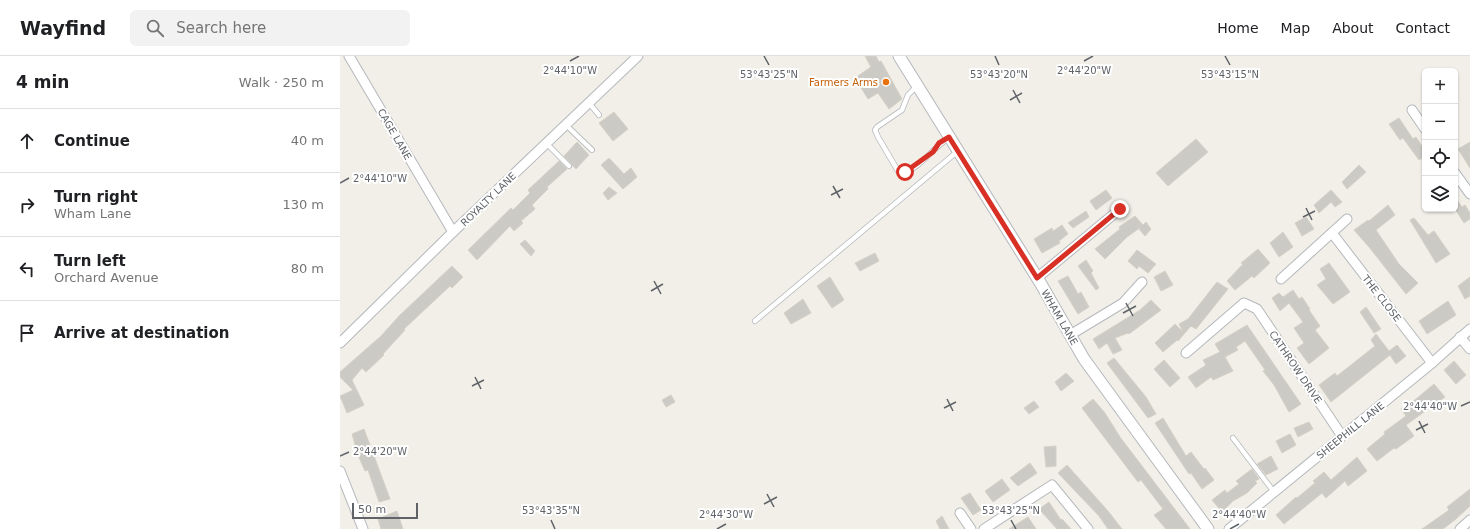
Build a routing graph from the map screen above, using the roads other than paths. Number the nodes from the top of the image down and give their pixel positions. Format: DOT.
graph roads {
  1 [pos="349,56"];
  2 [pos="638,56"];
  3 [pos="899,56"];
  4 [pos="918,85"];
  5 [pos="589,103"];
  6 [pos="1412,110"];
  7 [pos="599,115"];
  8 [pos="566,125"];
  9 [pos="1422,125"];
  10 [pos="949,137"];
  11 [pos="546,143"];
  12 [pos="592,150"];
  13 [pos="958,151"];
  14 [pos="569,166"];
  15 [pos="1457,176"];
  16 [pos="1470,194"];
  17 [pos="1120,209"];
  18 [pos="1347,219"];
  19 [pos="453,232"];
  20 [pos="1332,233"];
  21 [pos="1037,278"];
  22 [pos="1281,280"];
  23 [pos="1142,282"];
  24 [pos="755,321"];
  25 [pos="1470,329"];
  26 [pos="1070,336"];
  27 [pos="1460,337"];
  28 [pos="340,343"];
  29 [pos="1470,349"];
  30 [pos="1186,353"];
  31 [pos="1432,363"];
  32 [pos="1342,436"];
  33 [pos="1233,438"];
  34 [pos="340,471"];
  35 [pos="1274,492"];
  36 [pos="960,513"];
  37 [pos="1470,520"];
  38 [pos="363,529"];
  39 [pos="972,529"];
  40 [pos="984,529"];
  41 [pos="1088,529"];
  42 [pos="1208,529"];
  43 [pos="1229,529"];
  44 [pos="1460,529"];
  1 -- 19 [label="street, CAGE LANE"];
  2 -- 5 [label="street, ROYALTY LANE"];
  3 -- 4 [label="street, WHAM LANE"];
  4 -- 10 [label="street, WHAM LANE"];
  4 -- 10 [label="lane"];
  5 -- 7 [label="lane"];
  5 -- 8 [label="street, ROYALTY LANE"];
  6 -- 9 [label="street"];
  8 -- 11 [label="street, ROYALTY LANE"];
  8 -- 12 [label="lane"];
  10 -- 13 [label="street, WHAM LANE"];
  11 -- 14 [label="lane"];
  11 -- 19 [label="street, ROYALTY LANE"];
  13 -- 21 [label="street, WHAM LANE"];
  13 -- 24 [label="lane"];
  15 -- 16 [label="street"];
  17 -- 21 [label="street"];
  18 -- 20 [label="street"];
  19 -- 28 [label="street, ROYALTY LANE"];
  20 -- 22 [label="street"];
  20 -- 31 [label="street, THE CLOSE"];
  21 -- 26 [label="street, WHAM LANE"];
  23 -- 26 [label="street"];
  25 -- 27 [label="street, SHEEPHILL LANE"];
  26 -- 42 [label="street, WHAM LANE"];
  27 -- 29 [label="street"];
  27 -- 31 [label="street, SHEEPHILL LANE"];
  30 -- 32 [label="street, CATHROW DRIVE"];
  31 -- 32 [label="street, SHEEPHILL LANE"];
  32 -- 35 [label="street, SHEEPHILL LANE"];
  33 -- 35 [label="lane"];
  34 -- 38 [label="street"];
  35 -- 43 [label="street, SHEEPHILL LANE"];
  36 -- 39 [label="street"];
  37 -- 44 [label="street"];
  40 -- 41 [label="street"];
}
